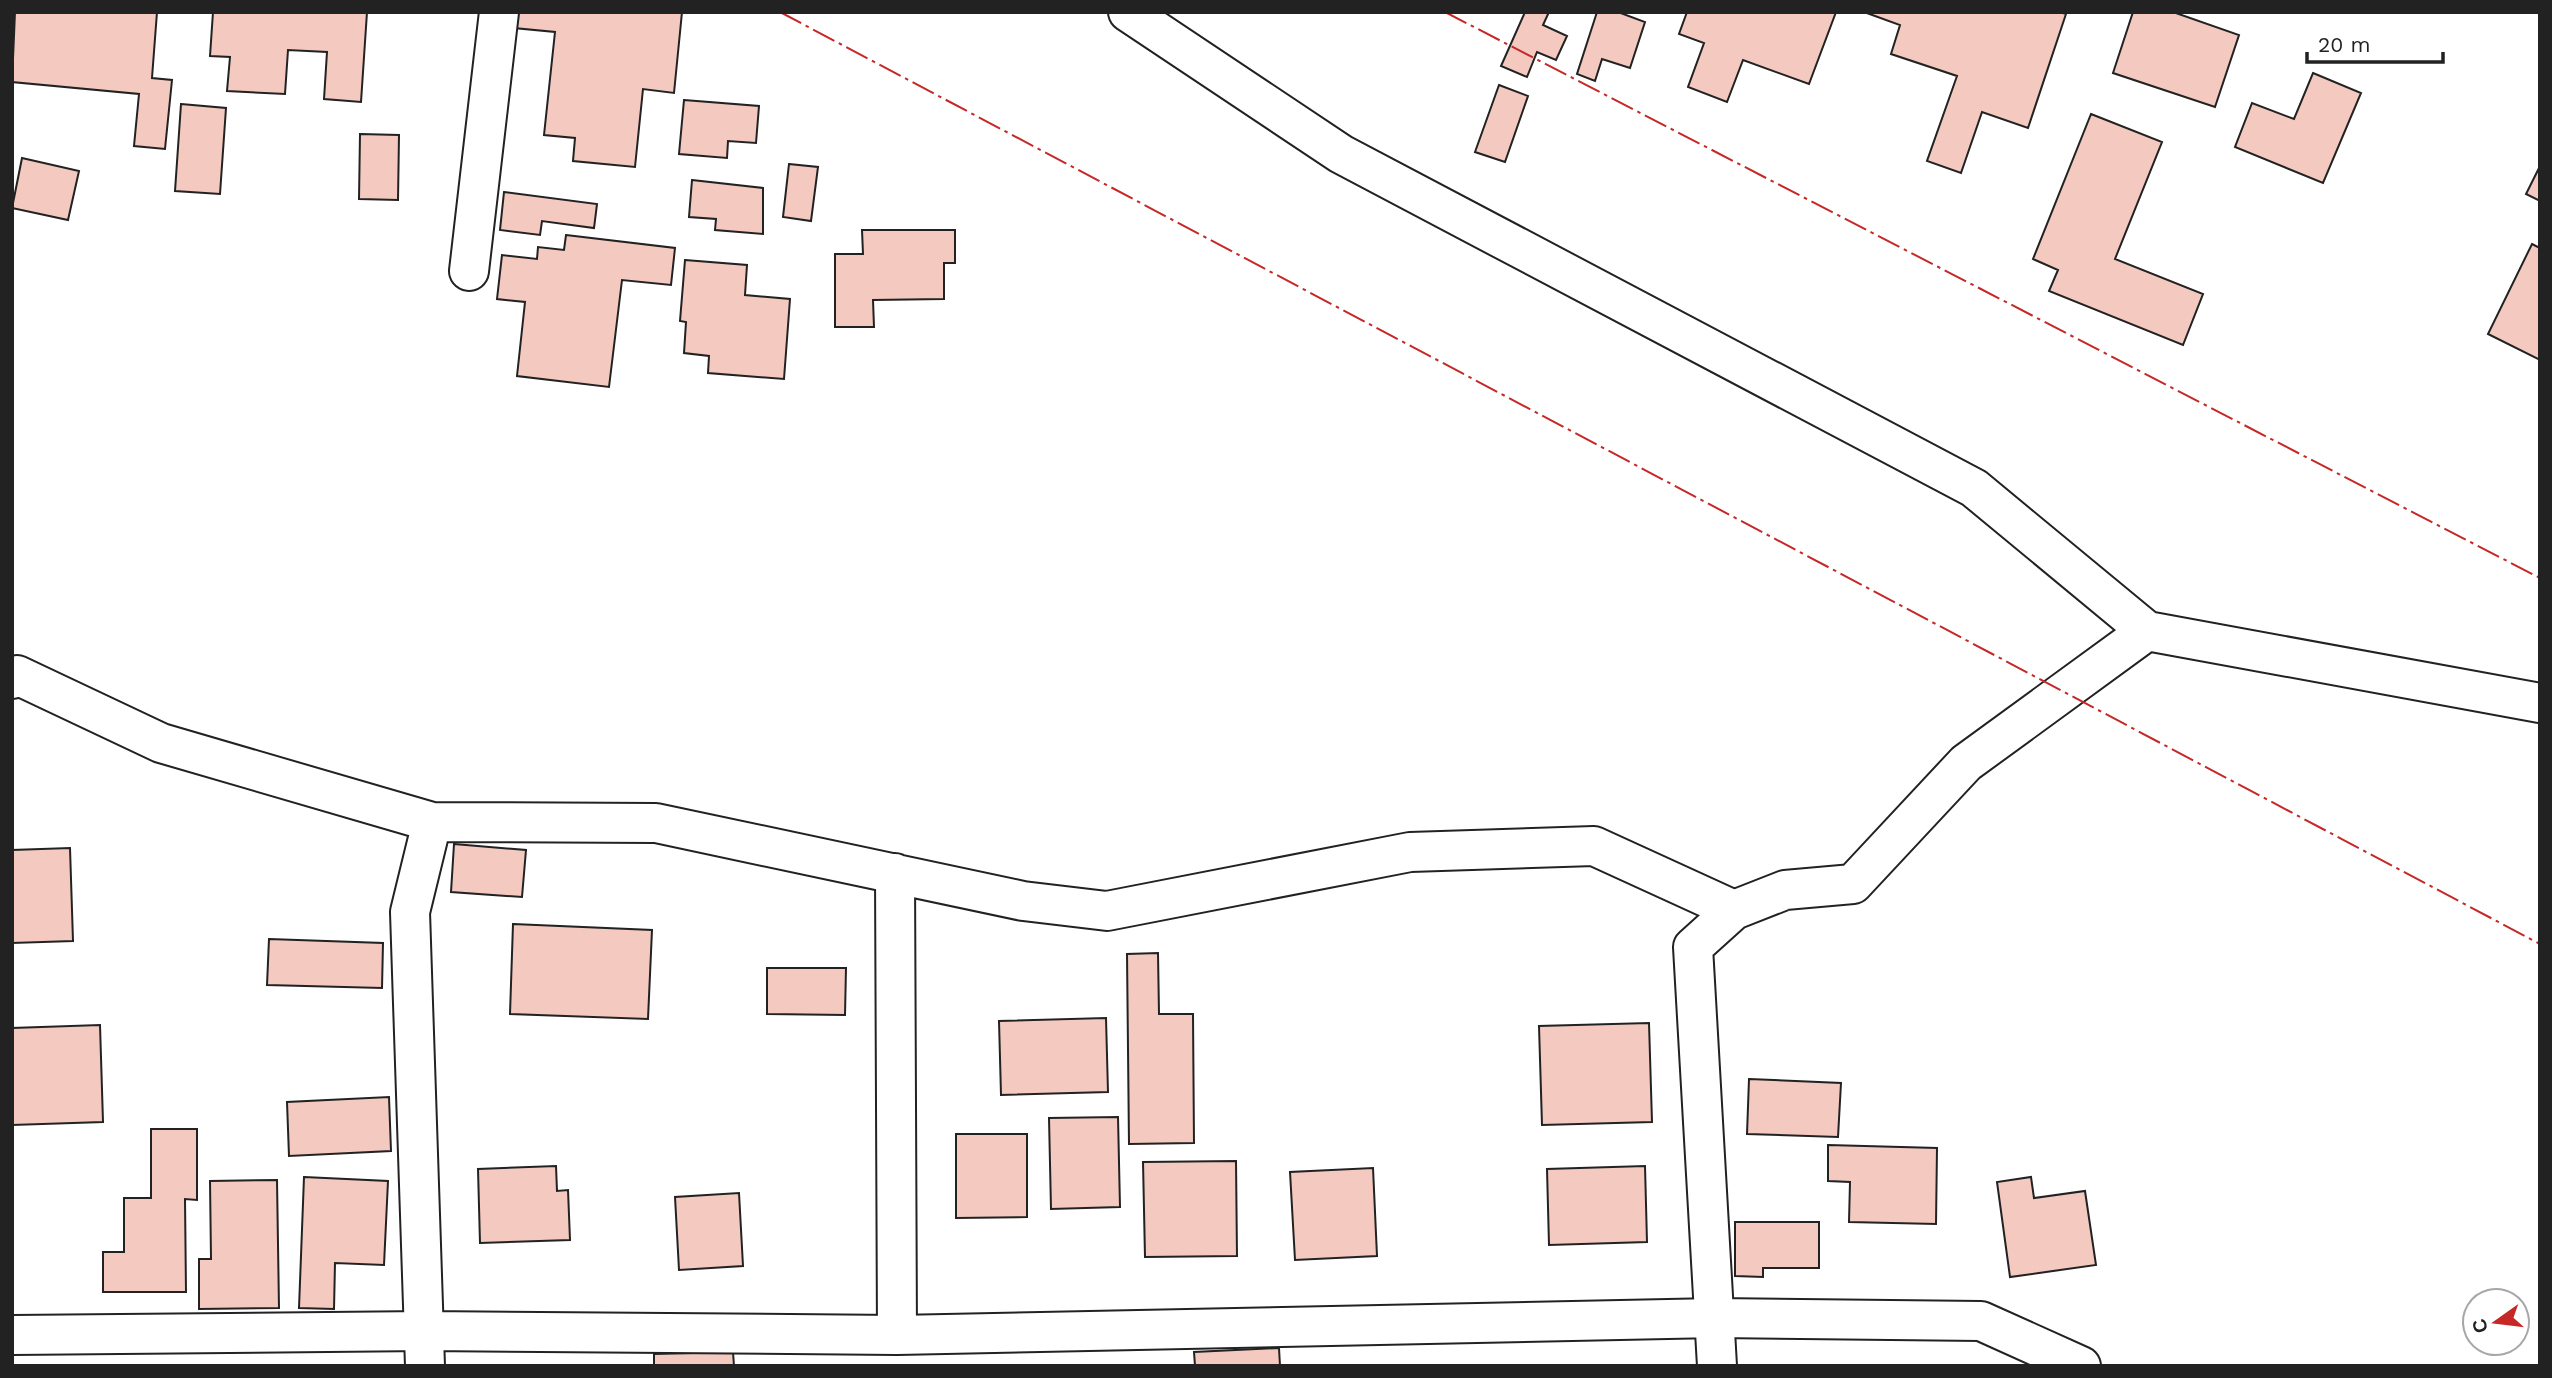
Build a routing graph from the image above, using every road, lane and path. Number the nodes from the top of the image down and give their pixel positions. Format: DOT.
graph roads {
  1 [pos="499,12"];
  2 [pos="1128,12"];
  3 [pos="469,271"];
  4 [pos="2147,631"];
  5 [pos="12,678"];
  6 [pos="2540,703"];
  7 [pos="432,822"];
  8 [pos="895,873"];
  9 [pos="1734,910"];
  10 [pos="1716,1318"];
  11 [pos="12,1335"];
  12 [pos="897,1335"];
  13 [pos="425,1348"];
  14 [pos="1717,1366"];
  15 [pos="2081,1366"];
  1 -- 3 [label="street"];
  2 -- 4 [label="street"];
  4 -- 6 [label="street"];
  4 -- 9 [label="street"];
  5 -- 7 [label="street"];
  7 -- 8 [label="street"];
  7 -- 13 [label="street"];
  8 -- 9 [label="street"];
  8 -- 12 [label="street"];
  9 -- 10 [label="street"];
  10 -- 12 [label="street"];
  10 -- 14 [label="street"];
  10 -- 15 [label="street"];
  11 -- 13 [label="street"];
  12 -- 13 [label="street"];
}
